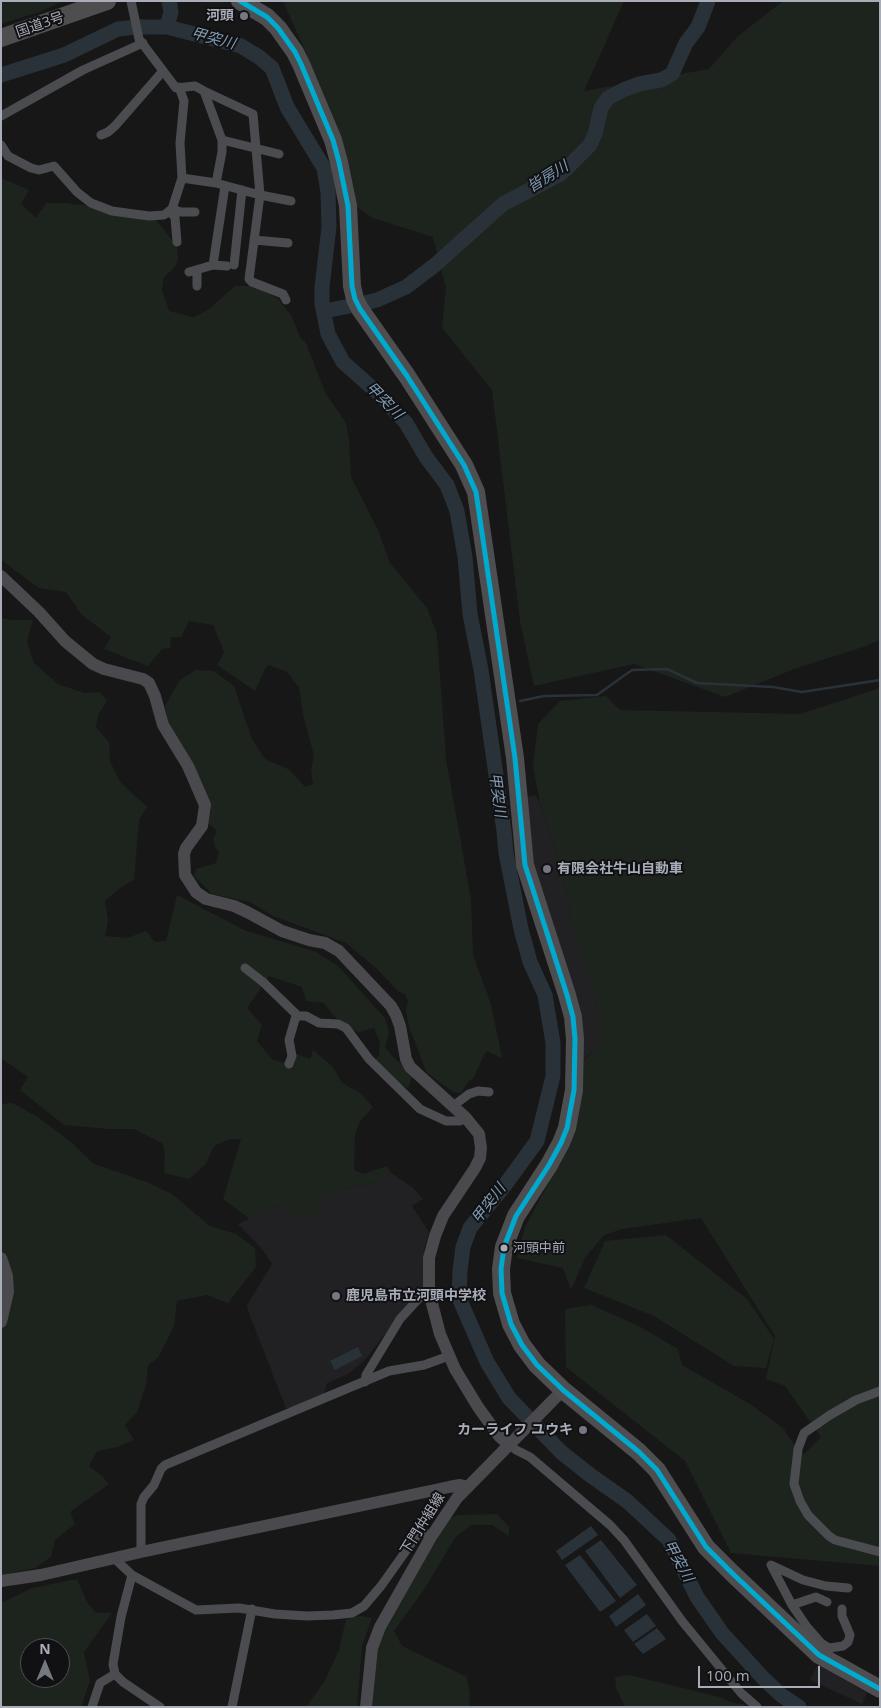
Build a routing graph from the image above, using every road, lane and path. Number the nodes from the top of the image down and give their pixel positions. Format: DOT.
graph roads {
  1 [pos="107,1"];
  2 [pos="240,1"];
  3 [pos="132,3"];
  4 [pos="1,38"];
  5 [pos="141,41"];
  6 [pos="163,71"];
  7 [pos="179,87"];
  8 [pos="204,91"];
  9 [pos="1,116"];
  10 [pos="102,135"];
  11 [pos="222,140"];
  12 [pos="1,145"];
  13 [pos="256,148"];
  14 [pos="280,154"];
  15 [pos="182,178"];
  16 [pos="221,185"];
  17 [pos="242,190"];
  18 [pos="260,195"];
  19 [pos="291,201"];
  20 [pos="170,210"];
  21 [pos="195,212"];
  22 [pos="254,240"];
  23 [pos="177,242"];
  24 [pos="288,243"];
  25 [pos="214,265"];
  26 [pos="197,286"];
  27 [pos="286,300"];
  28 [pos="1,576"];
  29 [pos="245,968"];
  30 [pos="298,1016"];
  31 [pos="289,1064"];
  32 [pos="490,1092"];
  33 [pos="453,1106"];
  34 [pos="466,1118"];
  35 [pos="1,1258"];
  36 [pos="429,1292"];
  37 [pos="1,1322"];
  38 [pos="449,1356"];
  39 [pos="365,1382"];
  40 [pos="562,1390"];
  41 [pos="880,1391"];
  42 [pos="510,1443"];
  43 [pos="468,1487"];
  44 [pos="431,1537"];
  45 [pos="141,1552"];
  46 [pos="880,1552"];
  47 [pos="114,1559"];
  48 [pos="132,1575"];
  49 [pos="1,1581"];
  50 [pos="848,1588"];
  51 [pos="827,1602"];
  52 [pos="792,1605"];
  53 [pos="252,1609"];
  54 [pos="842,1609"];
  55 [pos="827,1653"];
  56 [pos="116,1674"];
  57 [pos="880,1690"];
  58 [pos="92,1707"];
  59 [pos="160,1707"];
  60 [pos="232,1707"];
  61 [pos="366,1707"];
  62 [pos="757,1707"];
  1 -- 4 [label="highway, 国道3号"];
  2 -- 40 [label="highway"];
  3 -- 5 [label="street"];
  5 -- 6 [label="street"];
  5 -- 9 [label="street"];
  6 -- 7 [label="street"];
  6 -- 10 [label="street"];
  7 -- 8 [label="street"];
  7 -- 15 [label="street"];
  8 -- 11 [label="street"];
  8 -- 13 [label="street"];
  11 -- 13 [label="street"];
  11 -- 16 [label="street"];
  12 -- 20 [label="street"];
  13 -- 14 [label="street"];
  13 -- 18 [label="street"];
  15 -- 16 [label="street"];
  15 -- 20 [label="street"];
  16 -- 17 [label="street"];
  16 -- 25 [label="street"];
  17 -- 18 [label="street"];
  17 -- 25 [label="street"];
  18 -- 19 [label="street"];
  18 -- 22 [label="street"];
  20 -- 21 [label="street"];
  20 -- 23 [label="street"];
  22 -- 24 [label="street"];
  22 -- 27 [label="street"];
  25 -- 26 [label="street"];
  28 -- 33 [label="street"];
  29 -- 30 [label="street"];
  30 -- 31 [label="street"];
  30 -- 34 [label="street"];
  32 -- 33 [label="street"];
  33 -- 34 [label="street"];
  34 -- 36 [label="street"];
  35 -- 37 [label="street"];
  36 -- 38 [label="street"];
  36 -- 39 [label="street"];
  38 -- 39 [label="street"];
  38 -- 42 [label="street"];
  39 -- 45 [label="street"];
  40 -- 42 [label="street, 下門仲組線"];
  40 -- 55 [label="highway"];
  41 -- 46 [label="street"];
  42 -- 43 [label="street, 下門仲組線"];
  42 -- 62 [label="street"];
  43 -- 44 [label="street, 下門仲組線"];
  43 -- 45 [label="street"];
  44 -- 53 [label="street"];
  44 -- 61 [label="street, 下門仲組線"];
  45 -- 47 [label="street"];
  47 -- 48 [label="street"];
  47 -- 49 [label="street"];
  48 -- 53 [label="street"];
  48 -- 56 [label="street"];
  50 -- 52 [label="street"];
  51 -- 52 [label="street"];
  52 -- 55 [label="street"];
  53 -- 60 [label="street"];
  54 -- 55 [label="street"];
  55 -- 57 [label="highway"];
  56 -- 58 [label="street"];
  56 -- 59 [label="street"];
}
